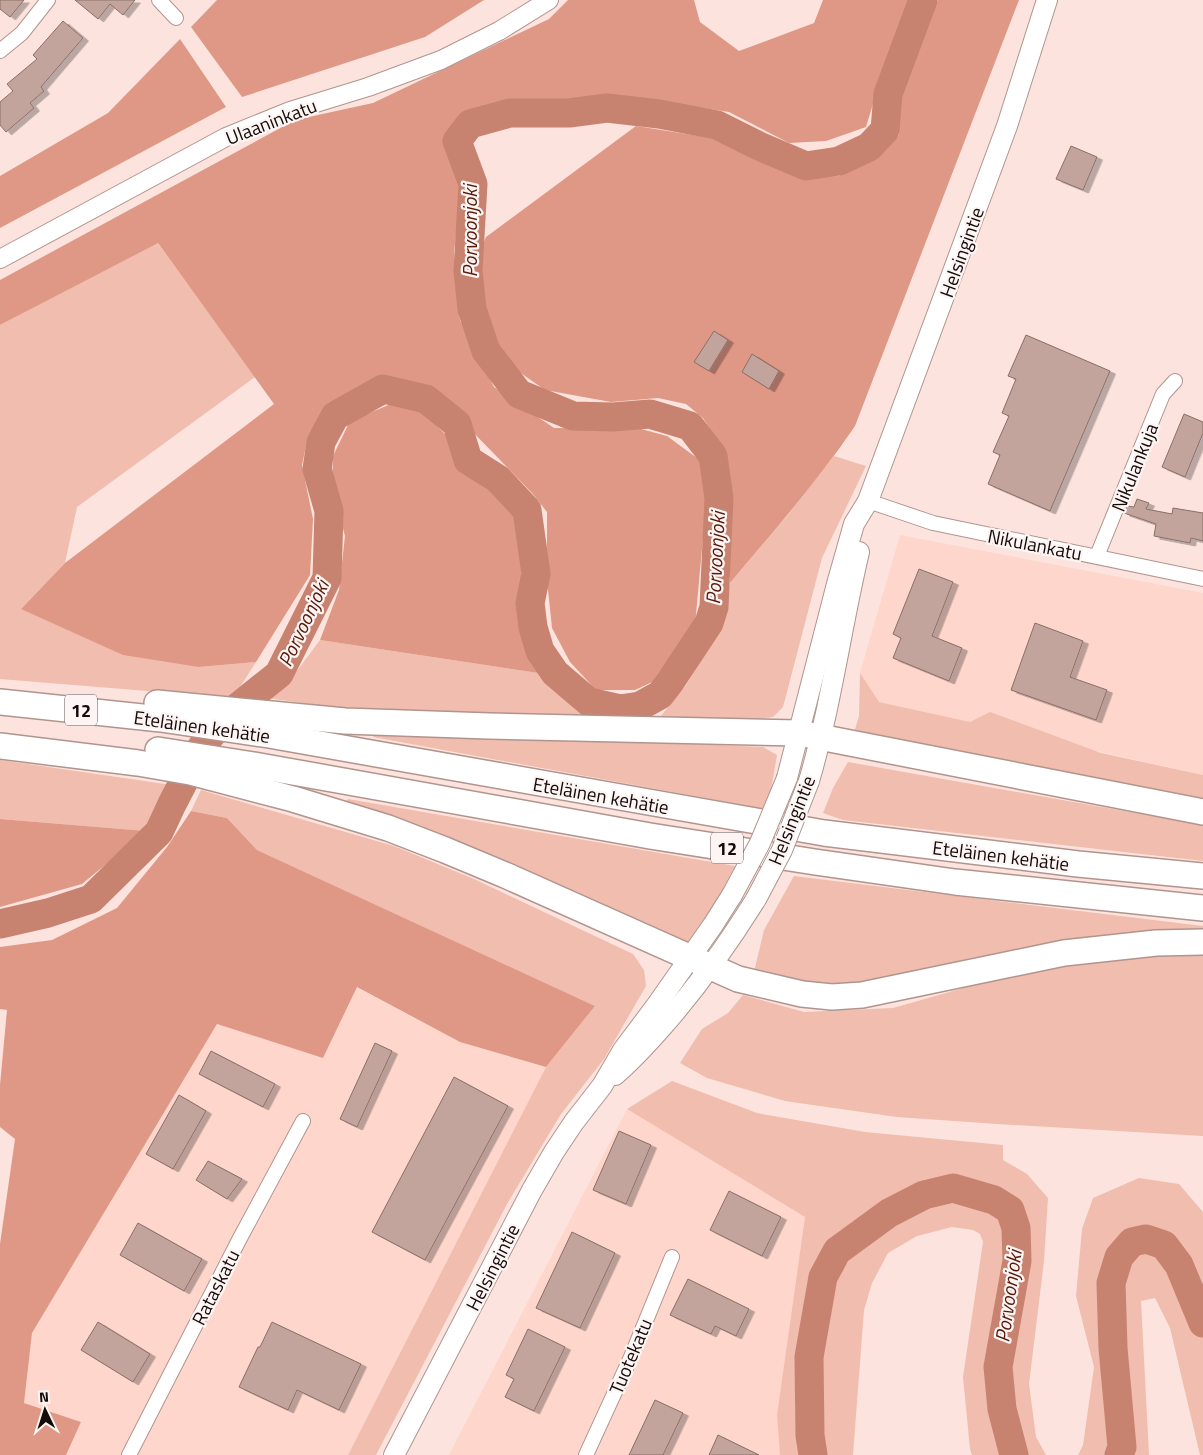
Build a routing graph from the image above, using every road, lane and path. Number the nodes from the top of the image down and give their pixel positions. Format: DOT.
graph roads {
  1 [pos="48,0"];
  2 [pos="159,0"];
  3 [pos="549,0"];
  4 [pos="1048,0"];
  5 [pos="176,18"];
  6 [pos="0,51"];
  7 [pos="0,259"];
  8 [pos="1176,381"];
  9 [pos="868,501"];
  10 [pos="1097,556"];
  11 [pos="1203,579"];
  12 [pos="0,694"];
  13 [pos="0,702"];
  14 [pos="165,711"];
  15 [pos="274,724"];
  16 [pos="0,734"];
  17 [pos="811,735"];
  18 [pos="0,746"];
  19 [pos="142,756"];
  20 [pos="248,775"];
  21 [pos="1203,812"];
  22 [pos="1203,876"];
  23 [pos="1203,908"];
  24 [pos="1203,942"];
  25 [pos="701,962"];
  26 [pos="303,1121"];
  27 [pos="672,1257"];
  28 [pos="129,1455"];
  29 [pos="394,1455"];
  30 [pos="586,1455"];
  1 -- 6 [label="street"];
  2 -- 5 [label="street"];
  3 -- 7 [label="street, Ulaaninkatu"];
  4 -- 9 [label="main road, Helsingintie"];
  8 -- 10 [label="street, Nikulankuja"];
  9 -- 10 [label="street, Nikulankatu"];
  9 -- 17 [label="main road, Helsingintie"];
  10 -- 11 [label="street, Nikulankatu"];
  12 -- 14 [label="highway"];
  13 -- 14 [label="highway, Eteläinen kehätie / 12"];
  14 -- 15 [label="highway, Eteläinen kehätie / 12"];
  15 -- 17 [label="highway"];
  15 -- 22 [label="highway, Eteläinen kehätie / 12"];
  16 -- 19 [label="highway, Eteläinen kehätie / 12"];
  17 -- 21 [label="highway"];
  17 -- 25 [label="main road, Helsingintie, bridge"];
  17 -- 25 [label="main road, Helsingintie, bridge"];
  18 -- 19 [label="highway"];
  19 -- 20 [label="highway, Eteläinen kehätie / 12"];
  20 -- 23 [label="highway, Eteläinen kehätie / 12"];
  20 -- 25 [label="highway"];
  24 -- 25 [label="highway"];
  25 -- 29 [label="main road, Helsingintie"];
  26 -- 28 [label="street, Rataskatu"];
  27 -- 30 [label="street, Tuotekatu"];
}
